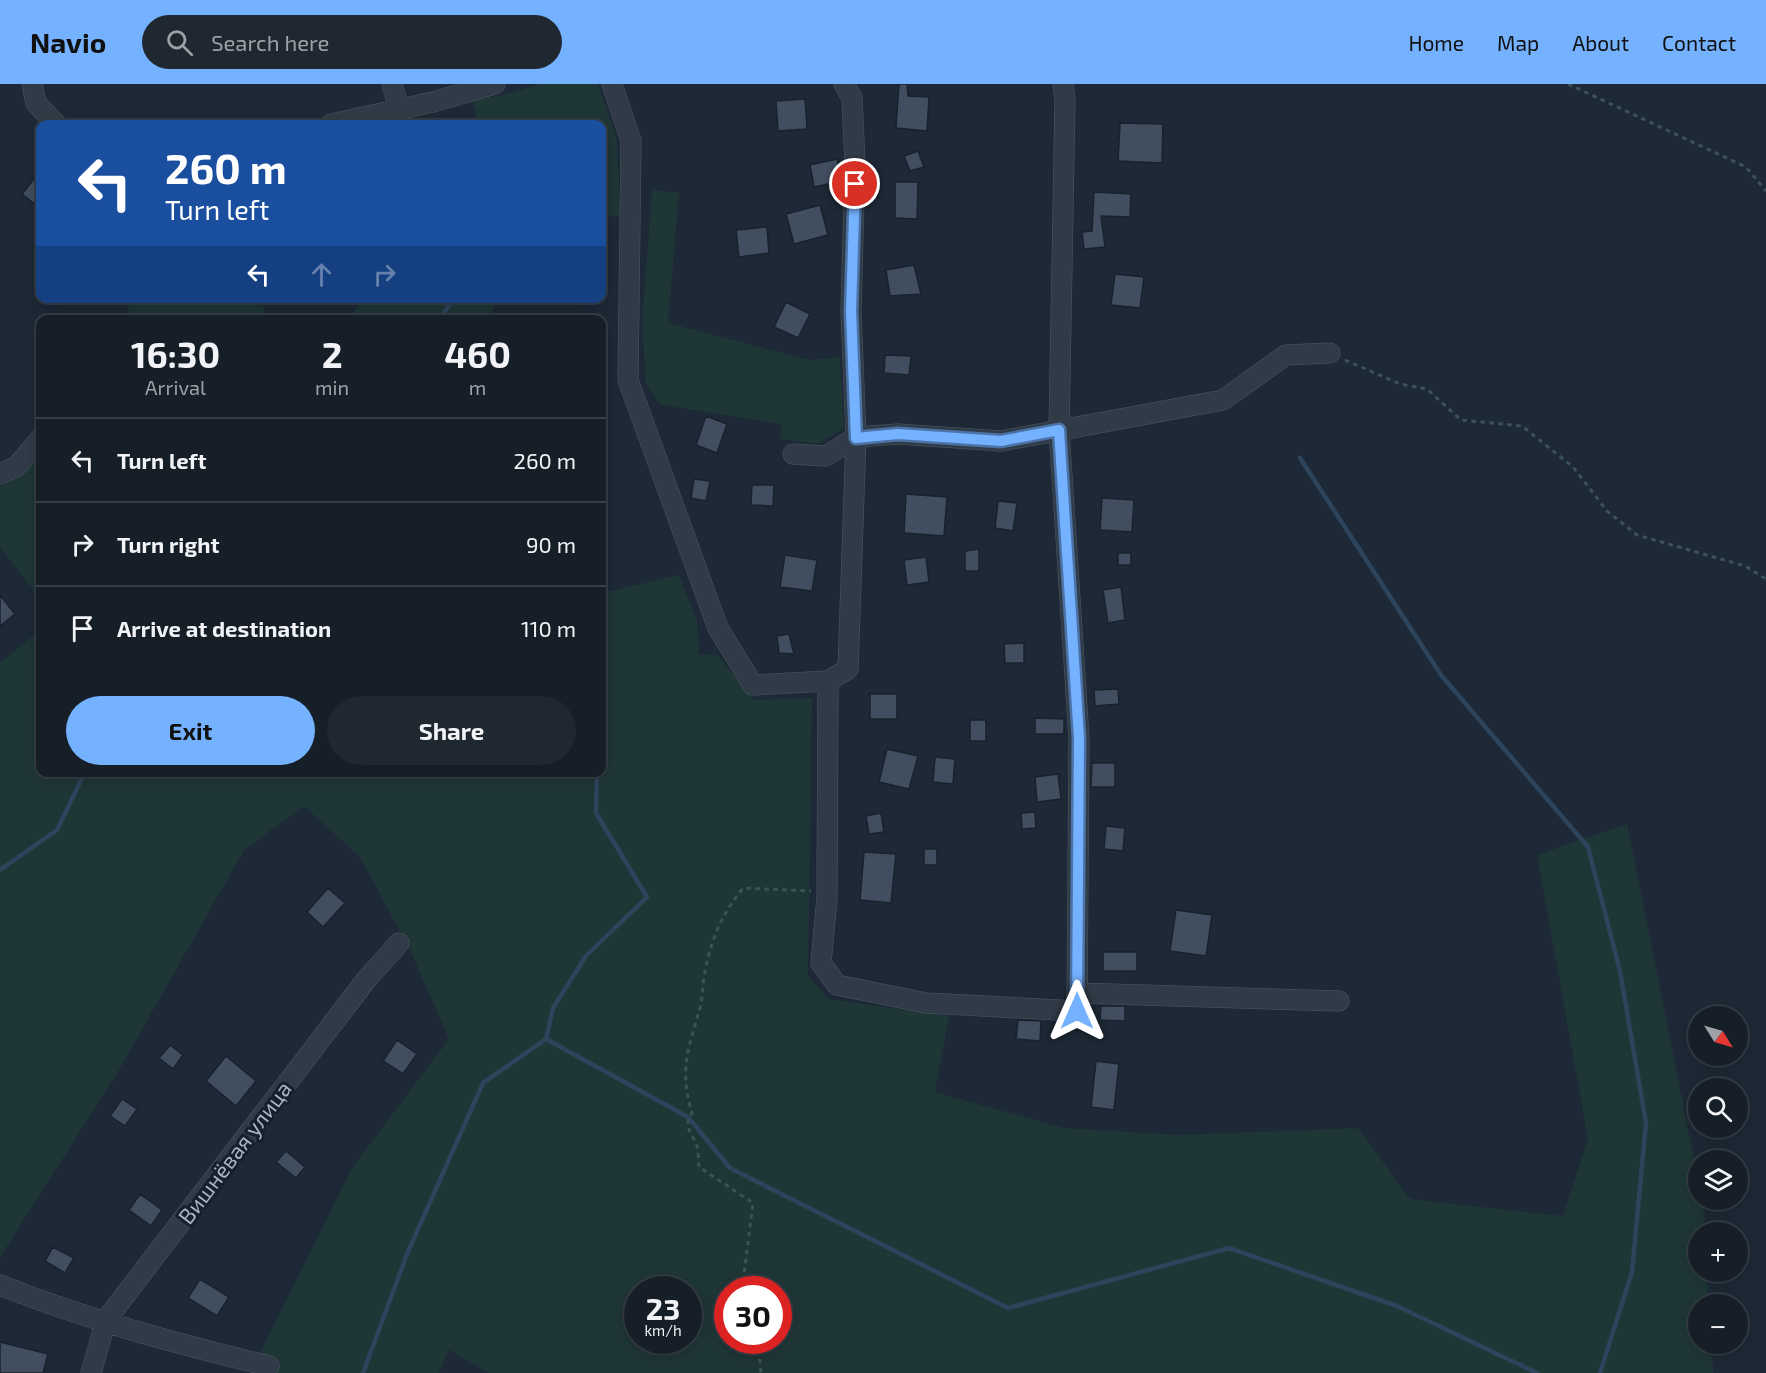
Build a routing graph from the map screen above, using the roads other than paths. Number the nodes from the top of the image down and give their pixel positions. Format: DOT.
graph roads {
  1 [pos="32,84"];
  2 [pos="392,84"];
  3 [pos="495,84"];
  4 [pos="612,84"];
  5 [pos="844,84"];
  6 [pos="1063,84"];
  7 [pos="399,109"];
  8 [pos="52,120"];
  9 [pos="349,120"];
  10 [pos="1330,353"];
  11 [pos="1059,430"];
  12 [pos="856,438"];
  13 [pos="36,444"];
  14 [pos="792,454"];
  15 [pos="0,474"];
  16 [pos="828,681"];
  17 [pos="399,942"];
  18 [pos="1078,993"];
  19 [pos="1339,1001"];
  20 [pos="0,1285"];
  21 [pos="106,1320"];
  22 [pos="269,1366"];
  23 [pos="91,1373"];
  1 -- 8 [label="street"];
  2 -- 7 [label="street"];
  3 -- 7 [label="street"];
  4 -- 16 [label="street"];
  5 -- 12 [label="street"];
  6 -- 11 [label="street"];
  7 -- 9 [label="street"];
  10 -- 11 [label="street"];
  11 -- 12 [label="street"];
  11 -- 18 [label="street"];
  12 -- 14 [label="street"];
  12 -- 16 [label="street"];
  13 -- 15 [label="street"];
  16 -- 18 [label="street"];
  17 -- 21 [label="street, Вишнёвая улица"];
  18 -- 19 [label="street"];
  20 -- 21 [label="street"];
  21 -- 22 [label="street"];
  21 -- 23 [label="street, Вишнёвая улица"];
}
